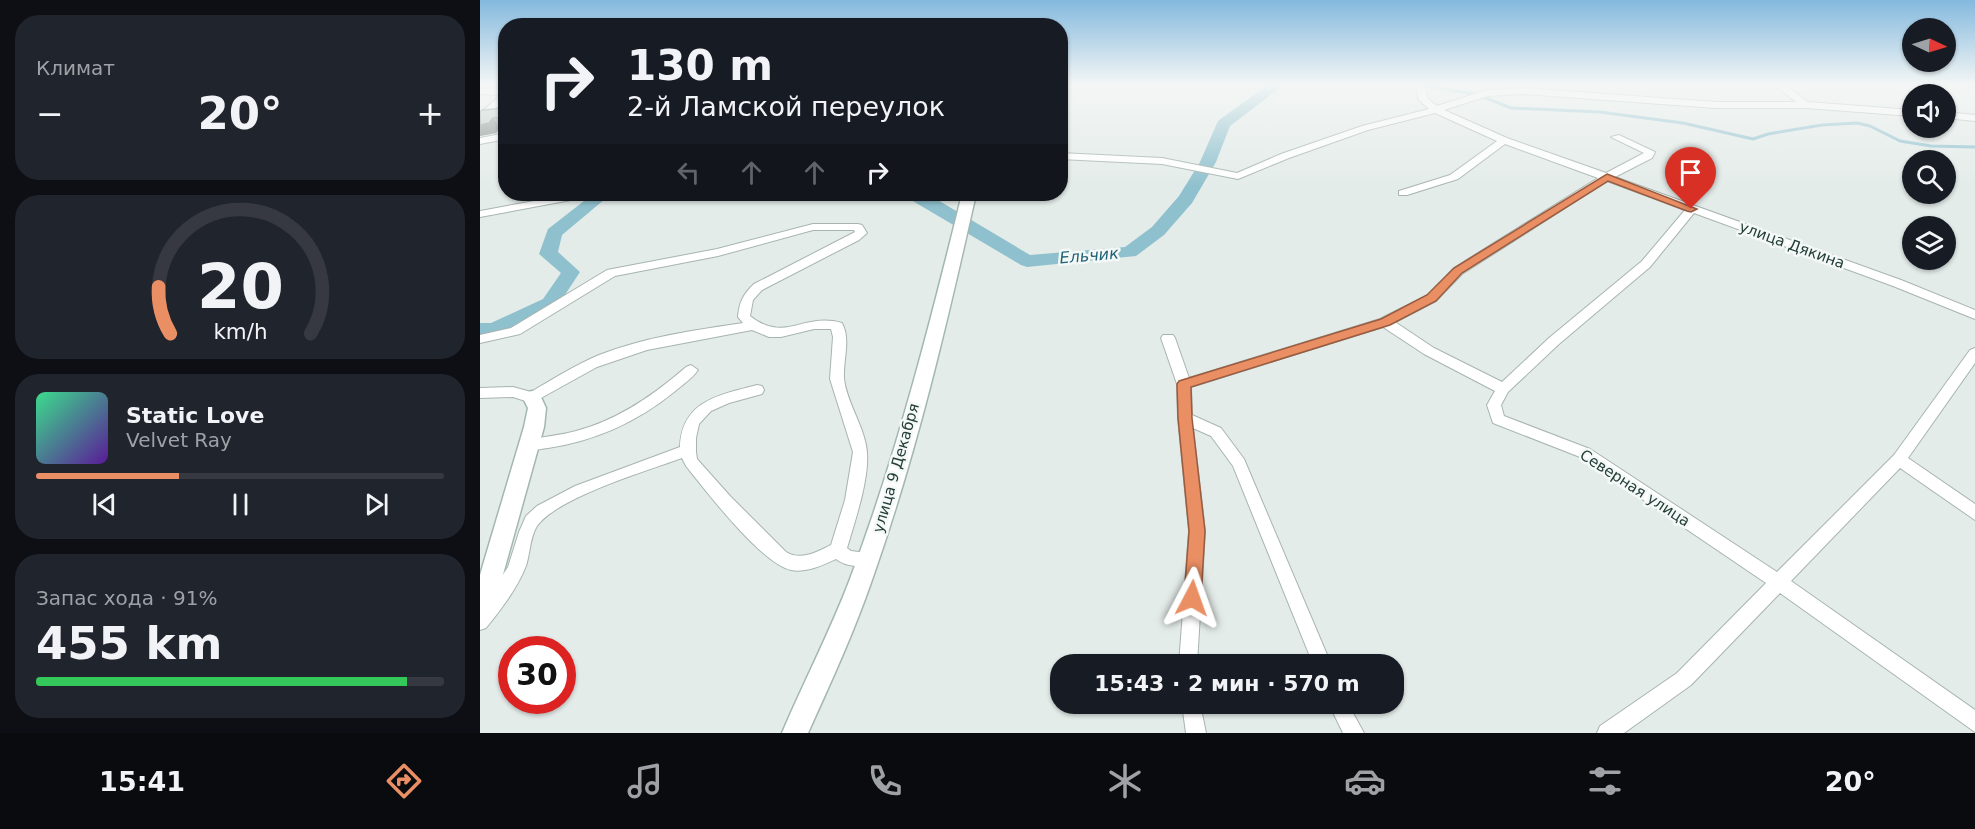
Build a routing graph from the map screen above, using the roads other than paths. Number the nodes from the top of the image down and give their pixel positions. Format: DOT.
graph roads {
  1 [pos="1406,118"];
  2 [pos="1455,118"];
  3 [pos="1616,137"];
  4 [pos="498,138"];
  5 [pos="1504,140"];
  6 [pos="480,141"];
  7 [pos="1068,157"];
  8 [pos="1607,177"];
  9 [pos="1403,194"];
  10 [pos="550,201"];
  11 [pos="967,201"];
  12 [pos="1691,209"];
  13 [pos="480,214"];
  14 [pos="1975,315"];
  15 [pos="1385,322"];
  16 [pos="753,326"];
  17 [pos="1168,338"];
  18 [pos="480,339"];
  19 [pos="1975,353"];
  20 [pos="691,370"];
  21 [pos="1184,384"];
  22 [pos="1503,389"];
  23 [pos="756,390"];
  24 [pos="480,393"];
  25 [pos="532,398"];
  26 [pos="1185,418"];
  27 [pos="530,445"];
  28 [pos="686,451"];
  29 [pos="1899,459"];
  30 [pos="1975,513"];
  31 [pos="838,550"];
  32 [pos="869,560"];
  33 [pos="1778,582"];
  34 [pos="480,614"];
  35 [pos="480,622"];
  36 [pos="1189,654"];
  37 [pos="1318,654"];
  38 [pos="1193,714"];
  39 [pos="1344,714"];
  40 [pos="1975,722"];
  41 [pos="795,733"];
  42 [pos="1196,733"];
  43 [pos="1354,733"];
  44 [pos="1607,733"];
  1 -- 7 [label="street"];
  2 -- 5 [label="street, улица Дякина"];
  3 -- 8 [label="street"];
  4 -- 6 [label="street"];
  5 -- 8 [label="street, улица Дякина"];
  5 -- 9 [label="street"];
  8 -- 12 [label="street, улица Дякина"];
  8 -- 15 [label="street"];
  10 -- 13 [label="street"];
  11 -- 32 [label="main road, улица 9 Декабря"];
  12 -- 14 [label="street, улица Дякина"];
  12 -- 22 [label="street"];
  15 -- 21 [label="street"];
  15 -- 22 [label="street"];
  16 -- 18 [label="street"];
  16 -- 25 [label="street"];
  16 -- 31 [label="street"];
  17 -- 21 [label="street"];
  19 -- 29 [label="street"];
  20 -- 27 [label="street"];
  21 -- 26 [label="street"];
  22 -- 33 [label="street, Северная улица"];
  23 -- 28 [label="street"];
  24 -- 25 [label="street"];
  25 -- 27 [label="main road"];
  26 -- 36 [label="street"];
  26 -- 37 [label="street"];
  27 -- 34 [label="main road"];
  28 -- 31 [label="street"];
  28 -- 35 [label="street"];
  29 -- 30 [label="street"];
  29 -- 33 [label="street"];
  31 -- 32 [label="street"];
  32 -- 41 [label="main road, улица 9 Декабря"];
  33 -- 40 [label="street, Северная улица"];
  33 -- 44 [label="street"];
  38 -- 42 [label="street"];
  39 -- 43 [label="street"];
}
